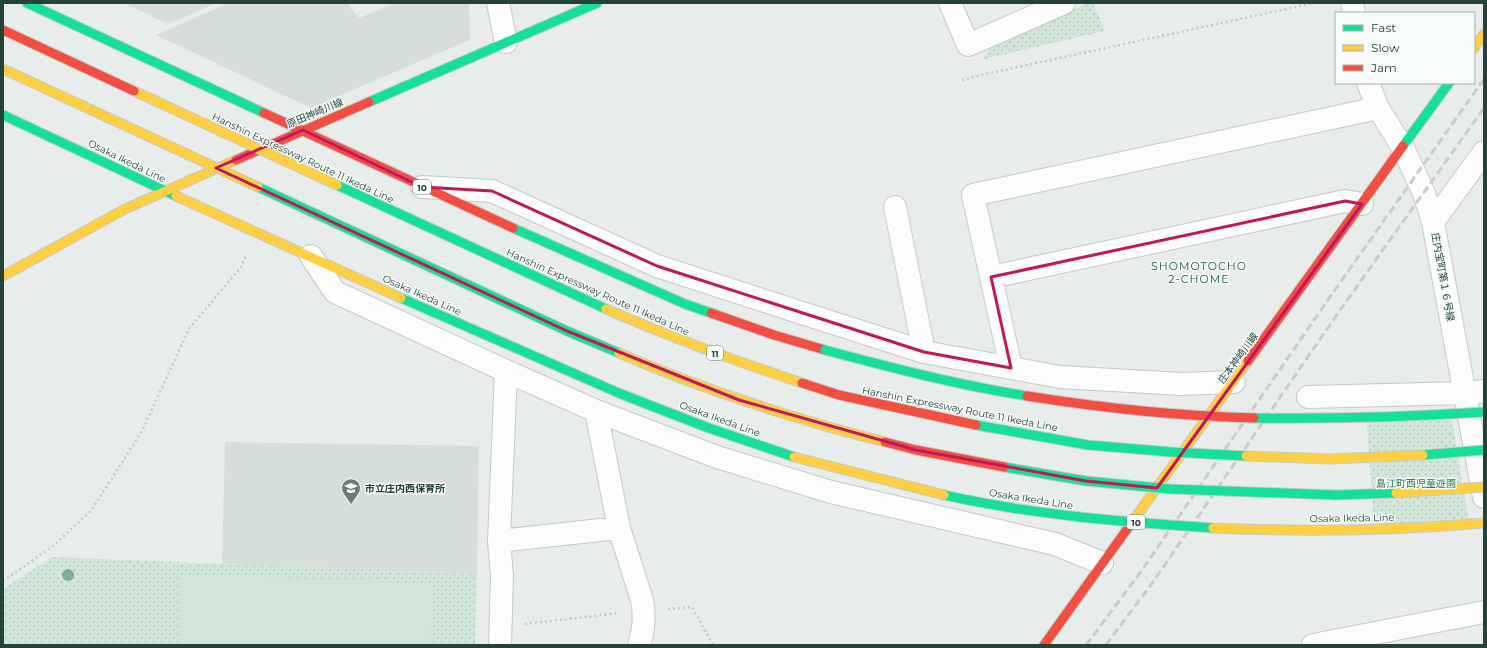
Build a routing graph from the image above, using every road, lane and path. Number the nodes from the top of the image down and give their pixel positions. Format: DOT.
graph roads {
  1 [pos="27,3"];
  2 [pos="498,3"];
  3 [pos="597,3"];
  4 [pos="950,3"];
  5 [pos="1064,3"];
  6 [pos="1314,3"];
  7 [pos="3,30"];
  8 [pos="1484,34"];
  9 [pos="506,42"];
  10 [pos="1475,47"];
  11 [pos="3,69"];
  12 [pos="962,80"];
  13 [pos="1368,84"];
  14 [pos="1448,84"];
  15 [pos="1378,108"];
  16 [pos="3,115"];
  17 [pos="302,130"];
  18 [pos="1403,148"];
  19 [pos="1484,152"];
  20 [pos="422,187"];
  21 [pos="164,191"];
  22 [pos="1362,204"];
  23 [pos="895,207"];
  24 [pos="1433,222"];
  25 [pos="257,232"];
  26 [pos="311,256"];
  27 [pos="3,276"];
  28 [pos="991,277"];
  29 [pos="924,352"];
  30 [pos="1011,368"];
  31 [pos="506,371"];
  32 [pos="1234,382"];
  33 [pos="1475,392"];
  34 [pos="1308,397"];
  35 [pos="596,411"];
  36 [pos="1484,412"];
  37 [pos="1484,450"];
  38 [pos="1484,487"];
  39 [pos="1484,498"];
  40 [pos="1484,523"];
  41 [pos="619,528"];
  42 [pos="499,540"];
  43 [pos="1102,563"];
  44 [pos="3,581"];
  45 [pos="644,610"];
  46 [pos="1484,612"];
  47 [pos="500,636"];
  48 [pos="639,645"];
  49 [pos="713,645"];
  50 [pos="1044,645"];
  51 [pos="1313,645"];
  1 -- 17 [label="main road, 10"];
  2 -- 9 [label="street"];
  3 -- 9 [label="main road, 原田神崎川線"];
  4 -- 5 [label="street"];
  6 -- 12 [label="path"];
  7 -- 37 [label="main road, Hanshin Expressway Route 11 Ikeda Line / 11, bridge"];
  8 -- 10 [label="main road"];
  9 -- 17 [label="main road, 原田神崎川線"];
  11 -- 38 [label="main road, bridge"];
  13 -- 15 [label="street"];
  14 -- 18 [label="main road, 庄本神崎川線"];
  15 -- 18 [label="street"];
  15 -- 28 [label="street"];
  16 -- 21 [label="main road, Osaka Ikeda Line / 10"];
  17 -- 20 [label="main road, 10"];
  17 -- 21 [label="main road, 原田神崎川線"];
  18 -- 22 [label="main road, 庄本神崎川線"];
  18 -- 24 [label="street"];
  19 -- 24 [label="street, 庄内宝町第１６号線"];
  20 -- 29 [label="street"];
  20 -- 36 [label="main road, 10, bridge"];
  21 -- 25 [label="main road, Osaka Ikeda Line / 10"];
  21 -- 27 [label="main road, 原田神崎川線"];
  22 -- 28 [label="street"];
  22 -- 32 [label="main road, 庄本神崎川線"];
  23 -- 29 [label="street"];
  24 -- 33 [label="street, 庄内宝町第１６号線"];
  25 -- 26 [label="main road, Osaka Ikeda Line / 10"];
  25 -- 44 [label="path"];
  26 -- 31 [label="street"];
  26 -- 40 [label="main road, Osaka Ikeda Line / 10, bridge"];
  28 -- 30 [label="street"];
  29 -- 30 [label="street"];
  30 -- 32 [label="street"];
  31 -- 35 [label="street"];
  31 -- 42 [label="street"];
  32 -- 43 [label="main road, 庄本神崎川線"];
  33 -- 34 [label="street"];
  33 -- 39 [label="street, 庄内宝町第１６号線"];
  35 -- 41 [label="street"];
  35 -- 43 [label="street"];
  41 -- 42 [label="street"];
  41 -- 45 [label="street"];
  42 -- 47 [label="street"];
  43 -- 50 [label="main road, 庄本神崎川線"];
  45 -- 47 [label="path"];
  45 -- 48 [label="street"];
  45 -- 49 [label="path"];
  46 -- 51 [label="street"];
}
